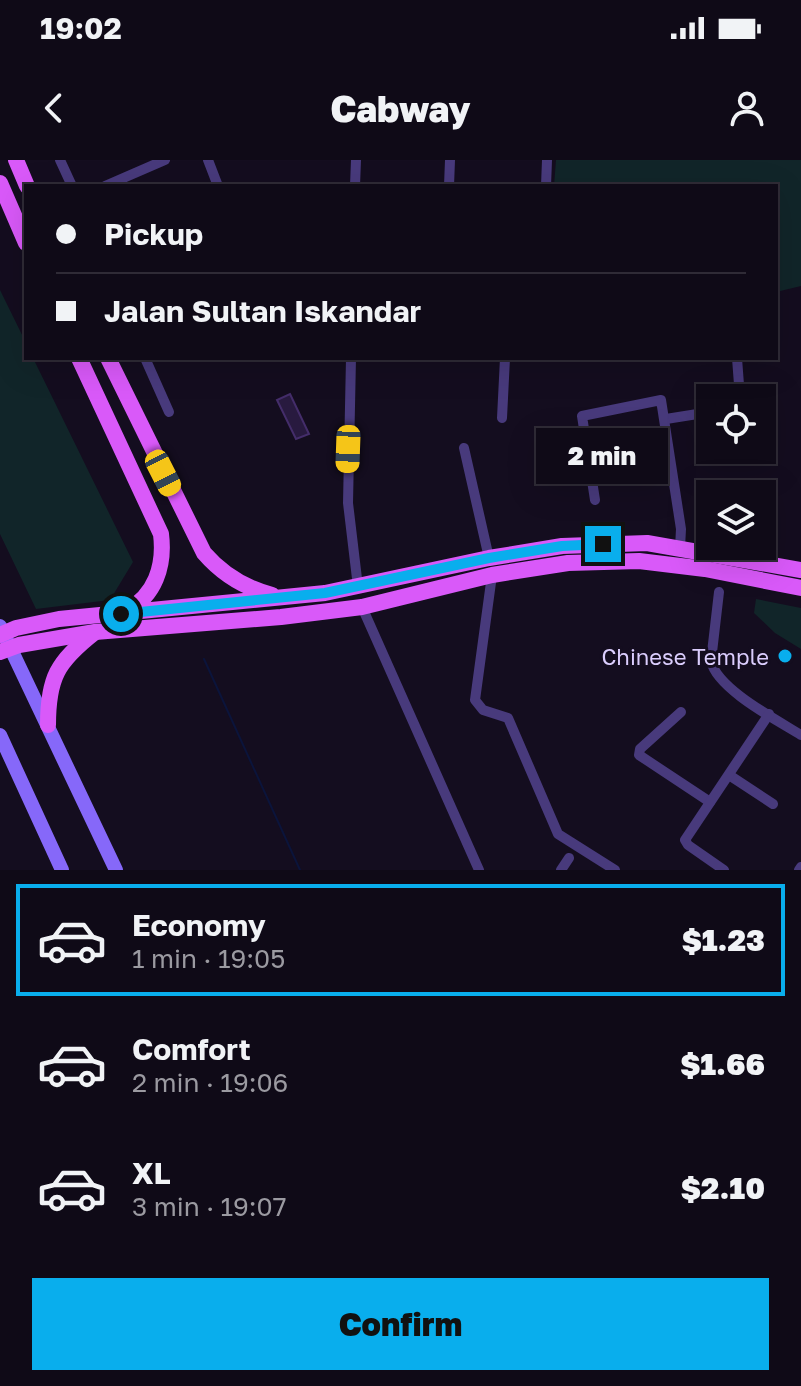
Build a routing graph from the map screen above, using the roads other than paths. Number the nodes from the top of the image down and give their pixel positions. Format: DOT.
graph roads {
  1 [pos="16,160"];
  2 [pos="60,160"];
  3 [pos="165,160"];
  4 [pos="208,160"];
  5 [pos="356,160"];
  6 [pos="450,160"];
  7 [pos="547,160"];
  8 [pos="0,183"];
  9 [pos="26,184"];
  10 [pos="71,184"];
  11 [pos="110,184"];
  12 [pos="217,184"];
  13 [pos="355,184"];
  14 [pos="449,184"];
  15 [pos="546,184"];
  16 [pos="24,238"];
  17 [pos="80,360"];
  18 [pos="109,360"];
  19 [pos="146,360"];
  20 [pos="351,360"];
  21 [pos="505,360"];
  22 [pos="737,360"];
  23 [pos="739,384"];
  24 [pos="169,412"];
  25 [pos="696,414"];
  26 [pos="502,418"];
  27 [pos="666,419"];
  28 [pos="464,448"];
  29 [pos="163,473"];
  30 [pos="138,483"];
  31 [pos="595,500"];
  32 [pos="680,548"];
  33 [pos="489,558"];
  34 [pos="705,569"];
  35 [pos="801,570"];
  36 [pos="492,575"];
  37 [pos="747,577"];
  38 [pos="358,587"];
  39 [pos="801,588"];
  40 [pos="719,592"];
  41 [pos="281,598"];
  42 [pos="362,607"];
  43 [pos="121,614"];
  44 [pos="95,632"];
  45 [pos="3,639"];
  46 [pos="0,662"];
  47 [pos="22,671"];
  48 [pos="681,712"];
  49 [pos="769,714"];
  50 [pos="48,725"];
  51 [pos="0,735"];
  52 [pos="801,735"];
  53 [pos="729,775"];
  54 [pos="710,802"];
  55 [pos="773,804"];
  56 [pos="569,858"];
  57 [pos="62,870"];
  58 [pos="116,870"];
  59 [pos="479,870"];
  60 [pos="561,870"];
  61 [pos="615,870"];
  62 [pos="724,870"];
  1 -- 9 [label="main road"];
  2 -- 10 [label="street"];
  3 -- 11 [label="street"];
  4 -- 12 [label="street"];
  5 -- 13 [label="street"];
  6 -- 14 [label="street"];
  7 -- 15 [label="street"];
  8 -- 16 [label="main road"];
  17 -- 30 [label="main road"];
  18 -- 29 [label="main road"];
  19 -- 24 [label="street"];
  20 -- 38 [label="street"];
  21 -- 26 [label="street"];
  22 -- 23 [label="street"];
  25 -- 27 [label="street"];
  27 -- 31 [label="street"];
  27 -- 32 [label="street"];
  28 -- 33 [label="street"];
  29 -- 30 [label="main road"];
  29 -- 41 [label="main road"];
  30 -- 43 [label="main road"];
  32 -- 33 [label="main road"];
  32 -- 35 [label="main road"];
  33 -- 38 [label="main road"];
  34 -- 36 [label="main road"];
  34 -- 37 [label="main road"];
  34 -- 40 [label="street"];
  36 -- 42 [label="main road"];
  36 -- 61 [label="street"];
  37 -- 39 [label="main road"];
  37 -- 40 [label="street"];
  38 -- 41 [label="main road"];
  40 -- 49 [label="street"];
  41 -- 43 [label="main road"];
  42 -- 44 [label="main road"];
  42 -- 59 [label="street"];
  43 -- 45 [label="main road"];
  44 -- 45 [label="main road"];
  44 -- 50 [label="main road"];
  45 -- 47 [label="main road"];
  46 -- 47 [label="main road"];
  47 -- 50 [label="main road"];
  48 -- 54 [label="street"];
  49 -- 52 [label="street"];
  49 -- 53 [label="street"];
  50 -- 58 [label="main road"];
  51 -- 57 [label="main road"];
  53 -- 54 [label="street"];
  53 -- 55 [label="street"];
  54 -- 62 [label="street"];
  56 -- 60 [label="street"];
}
